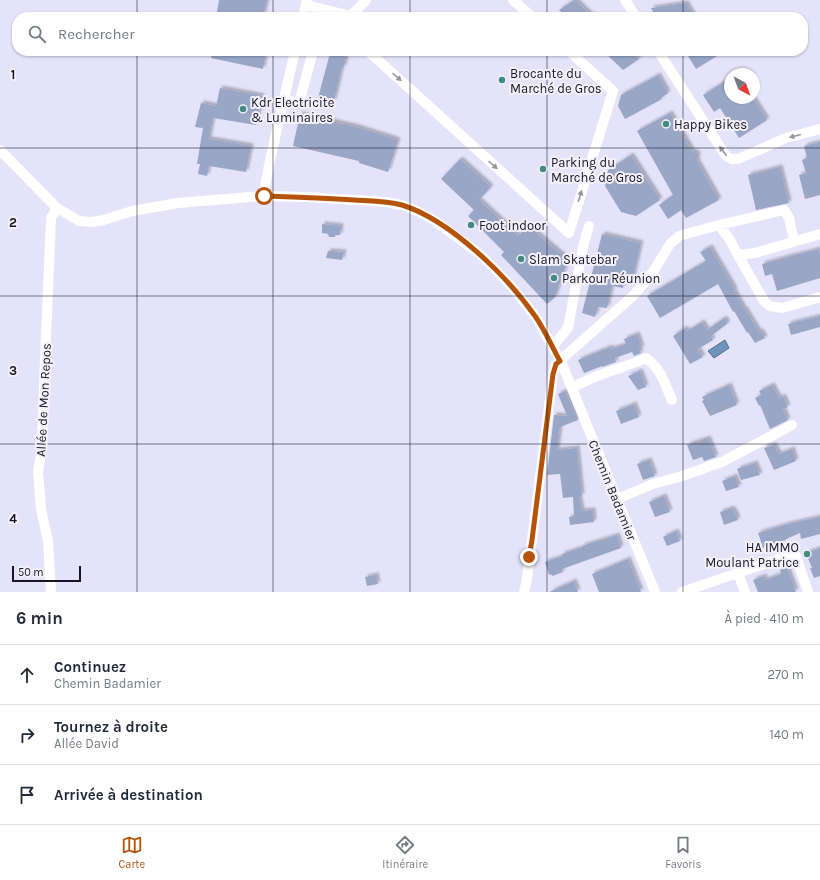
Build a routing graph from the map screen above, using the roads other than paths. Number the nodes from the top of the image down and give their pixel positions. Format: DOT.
graph roads {
  1 [pos="366,0"];
  2 [pos="513,0"];
  3 [pos="626,0"];
  4 [pos="307,3"];
  5 [pos="337,12"];
  6 [pos="355,12"];
  7 [pos="526,12"];
  8 [pos="633,12"];
  9 [pos="294,56"];
  10 [pos="312,56"];
  11 [pos="373,56"];
  12 [pos="574,56"];
  13 [pos="661,56"];
  14 [pos="284,100"];
  15 [pos="820,129"];
  16 [pos="0,150"];
  17 [pos="264,196"];
  18 [pos="57,208"];
  19 [pos="719,225"];
  20 [pos="589,226"];
  21 [pos="820,234"];
  22 [pos="794,240"];
  23 [pos="738,255"];
  24 [pos="820,297"];
  25 [pos="552,347"];
  26 [pos="560,361"];
  27 [pos="572,388"];
  28 [pos="672,400"];
  29 [pos="792,425"];
  30 [pos="616,499"];
  31 [pos="738,573"];
  32 [pos="51,592"];
  33 [pos="524,592"];
  34 [pos="655,592"];
  35 [pos="682,592"];
  36 [pos="744,592"];
  37 [pos="808,592"];
  1 -- 6 [label="street"];
  2 -- 7 [label="street"];
  3 -- 8 [label="street"];
  4 -- 5 [label="street"];
  9 -- 14 [label="street"];
  10 -- 14 [label="street"];
  11 -- 12 [label="street, one-way"];
  15 -- 13 [label="street, one-way"];
  14 -- 17 [label="street"];
  16 -- 18 [label="street, Chemin Badamier"];
  17 -- 18 [label="street, Chemin Badamier"];
  17 -- 25 [label="street, Chemin Badamier"];
  18 -- 32 [label="street, Allée de Mon Repos"];
  19 -- 22 [label="street"];
  19 -- 23 [label="street"];
  19 -- 26 [label="street"];
  20 -- 25 [label="street"];
  21 -- 22 [label="street"];
  22 -- 23 [label="street"];
  23 -- 24 [label="street"];
  25 -- 26 [label="street, Chemin Badamier"];
  26 -- 27 [label="street, Chemin Badamier"];
  26 -- 33 [label="street"];
  27 -- 28 [label="street"];
  27 -- 30 [label="street, Chemin Badamier"];
  29 -- 30 [label="street"];
  30 -- 34 [label="street, Chemin Badamier"];
  31 -- 35 [label="street"];
  31 -- 36 [label="street"];
  31 -- 37 [label="street"];
}
